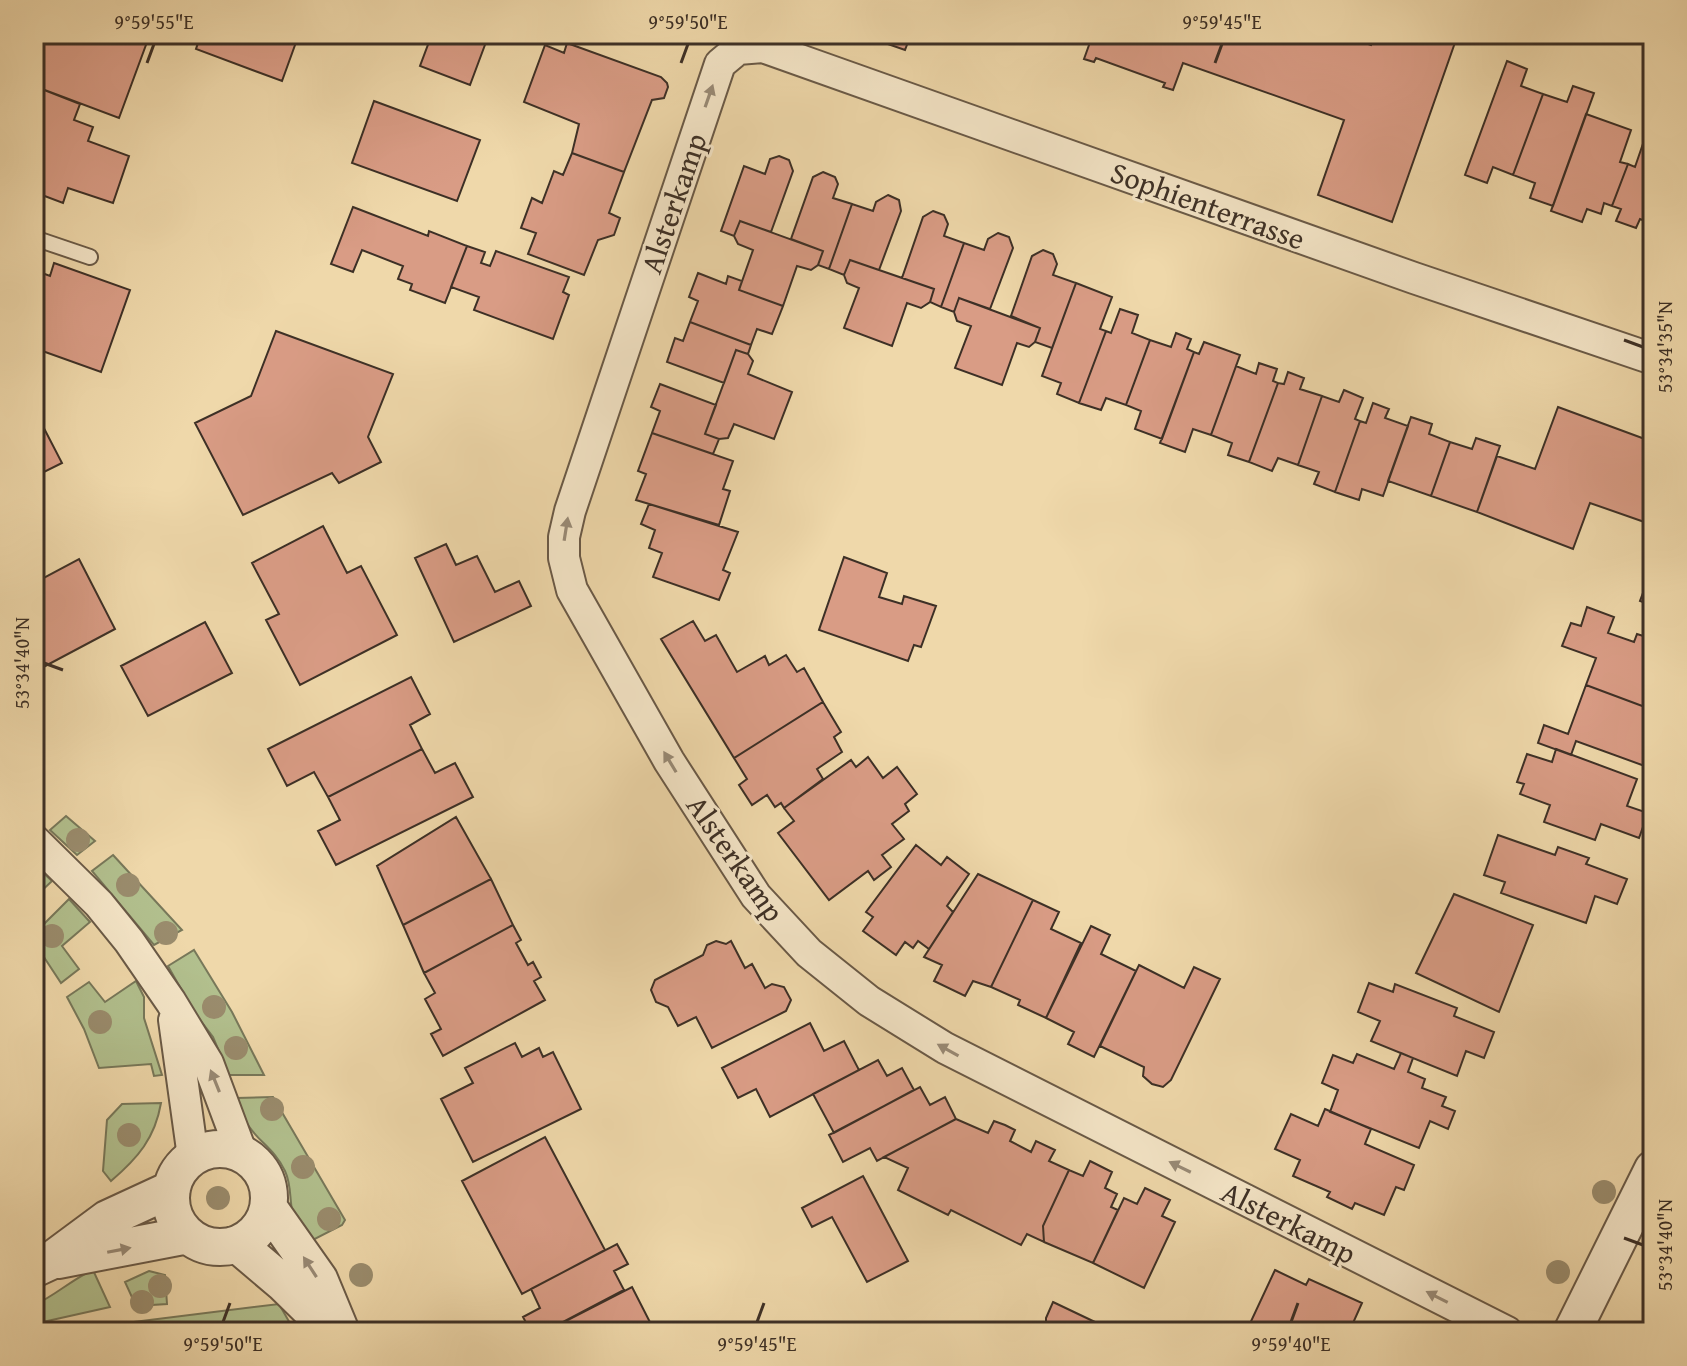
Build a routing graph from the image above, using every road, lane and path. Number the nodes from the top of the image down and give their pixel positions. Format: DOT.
graph roads {
  1 [pos="765,41"];
  2 [pos="34,238"];
  3 [pos="90,257"];
  4 [pos="1653,359"];
  5 [pos="34,840"];
  6 [pos="171,1002"];
  7 [pos="242,1154"];
  8 [pos="193,1157"];
  9 [pos="172,1189"];
  10 [pos="1648,1191"];
  11 [pos="269,1208"];
  12 [pos="188,1235"];
  13 [pos="237,1244"];
  14 [pos="42,1266"];
  15 [pos="333,1332"];
  16 [pos="341,1332"];
  17 [pos="1507,1332"];
  18 [pos="1572,1332"];
  1 -- 4 [label="street, Sophienterrasse"];
  17 -- 1 [label="street, Alsterkamp, one-way"];
  2 -- 3 [label="lane"];
  5 -- 6 [label="street"];
  7 -- 6 [label="street, one-way"];
  6 -- 8 [label="street"];
  7 -- 8 [label="street"];
  7 -- 11 [label="street"];
  8 -- 9 [label="street"];
  9 -- 12 [label="street"];
  9 -- 14 [label="street"];
  10 -- 18 [label="street"];
  11 -- 13 [label="street"];
  16 -- 11 [label="street, one-way"];
  12 -- 13 [label="street"];
  14 -- 12 [label="street, one-way"];
  13 -- 15 [label="street"];
}
